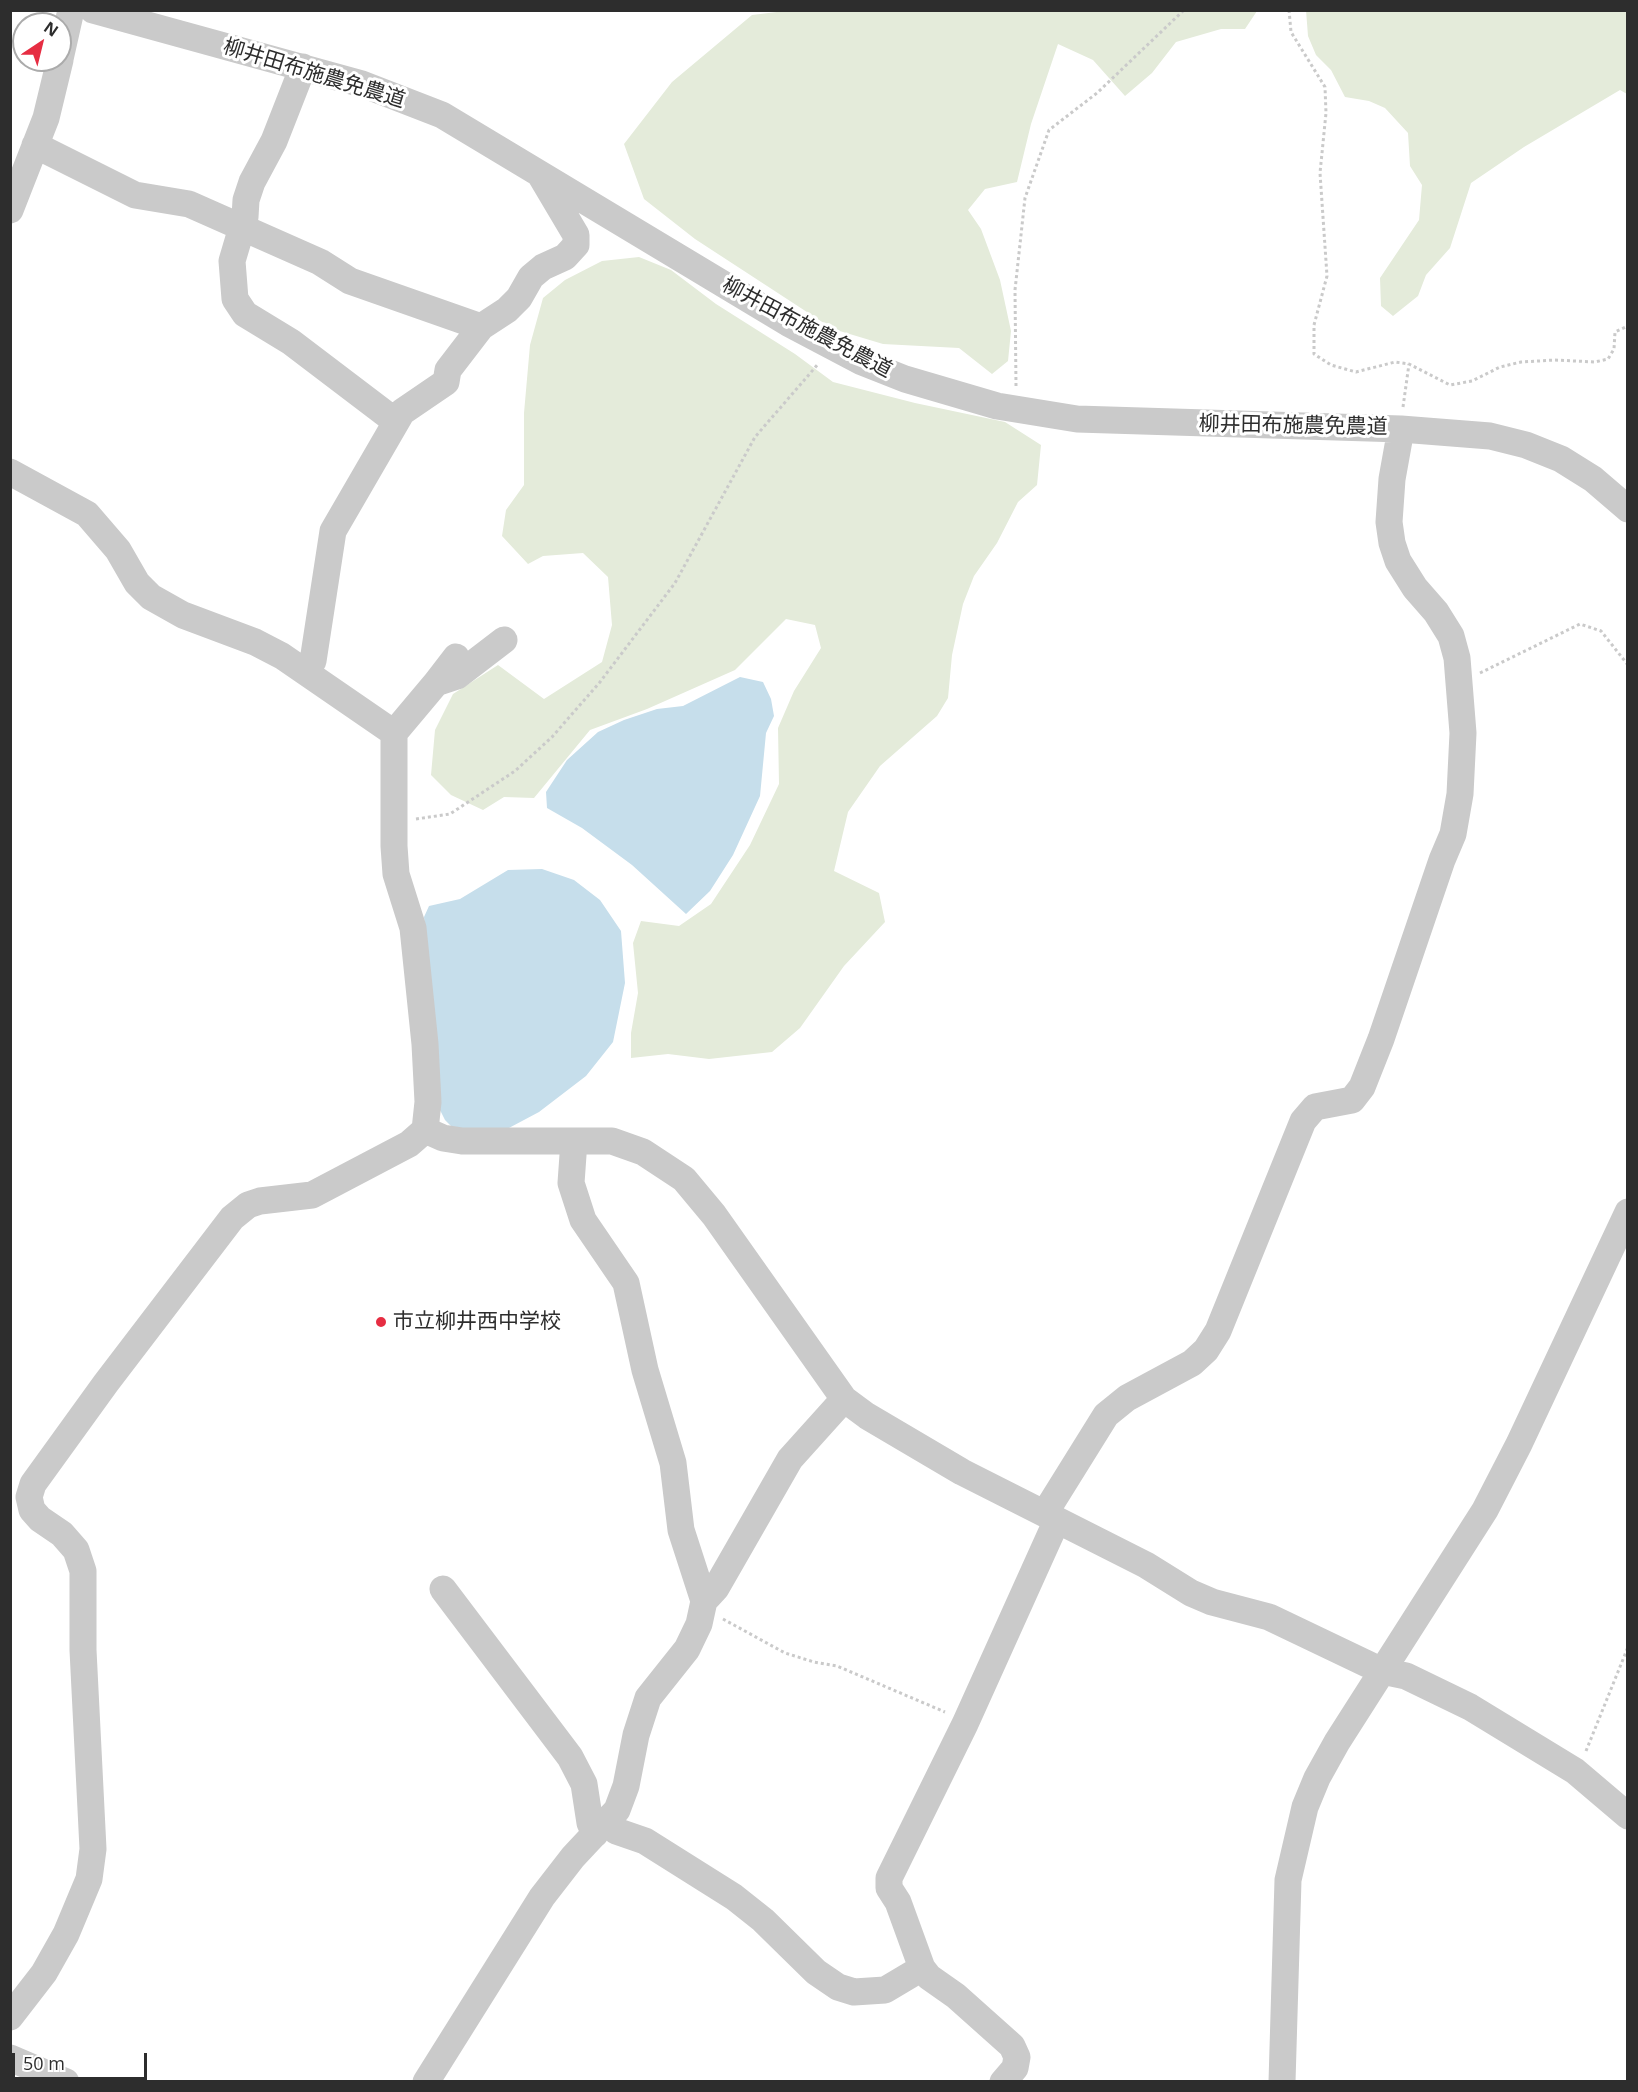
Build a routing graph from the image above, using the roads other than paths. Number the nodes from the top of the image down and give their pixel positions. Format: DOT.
graph roads {
  1 [pos="93,10"];
  2 [pos="303,67"];
  3 [pos="57,72"];
  4 [pos="35,145"];
  5 [pos="540,174"];
  6 [pos="10,210"];
  7 [pos="241,226"];
  8 [pos="481,327"];
  9 [pos="395,422"];
  10 [pos="1401,429"];
  11 [pos="10,472"];
  12 [pos="1628,509"];
  13 [pos="504,640"];
  14 [pos="456,657"];
  15 [pos="305,670"];
  16 [pos="436,683"];
  17 [pos="394,733"];
  18 [pos="425,1130"];
  19 [pos="574,1141"];
  20 [pos="1628,1212"];
  21 [pos="844,1399"];
  22 [pos="1051,1516"];
  23 [pos="442,1589"];
  24 [pos="704,1605"];
  25 [pos="1382,1671"];
  26 [pos="1628,1816"];
  27 [pos="601,1827"];
  28 [pos="922,1968"];
  29 [pos="10,2017"];
  30 [pos="10,2058"];
  31 [pos="66,2082"];
  32 [pos="426,2082"];
  33 [pos="1003,2082"];
  34 [pos="1282,2082"];
  1 -- 2 [label="street, 柳井田布施農免農道"];
  2 -- 5 [label="street, 柳井田布施農免農道"];
  2 -- 7 [label="street"];
  3 -- 4 [label="street"];
  4 -- 6 [label="street"];
  4 -- 7 [label="street"];
  5 -- 8 [label="street"];
  5 -- 10 [label="street, 柳井田布施農免農道"];
  7 -- 8 [label="street"];
  7 -- 9 [label="street"];
  8 -- 9 [label="street"];
  9 -- 15 [label="street"];
  10 -- 12 [label="street, 柳井田布施農免農道"];
  10 -- 22 [label="street"];
  11 -- 15 [label="street"];
  13 -- 16 [label="street"];
  14 -- 16 [label="street"];
  15 -- 17 [label="street"];
  16 -- 17 [label="street"];
  17 -- 18 [label="street"];
  18 -- 19 [label="street"];
  18 -- 29 [label="street"];
  19 -- 21 [label="street"];
  19 -- 24 [label="street"];
  20 -- 25 [label="street"];
  21 -- 22 [label="street"];
  21 -- 24 [label="street"];
  22 -- 25 [label="street"];
  22 -- 28 [label="street"];
  23 -- 27 [label="street"];
  24 -- 27 [label="street"];
  25 -- 26 [label="street"];
  25 -- 34 [label="street"];
  27 -- 28 [label="street"];
  27 -- 32 [label="street"];
  28 -- 33 [label="street"];
  30 -- 31 [label="street"];
}
